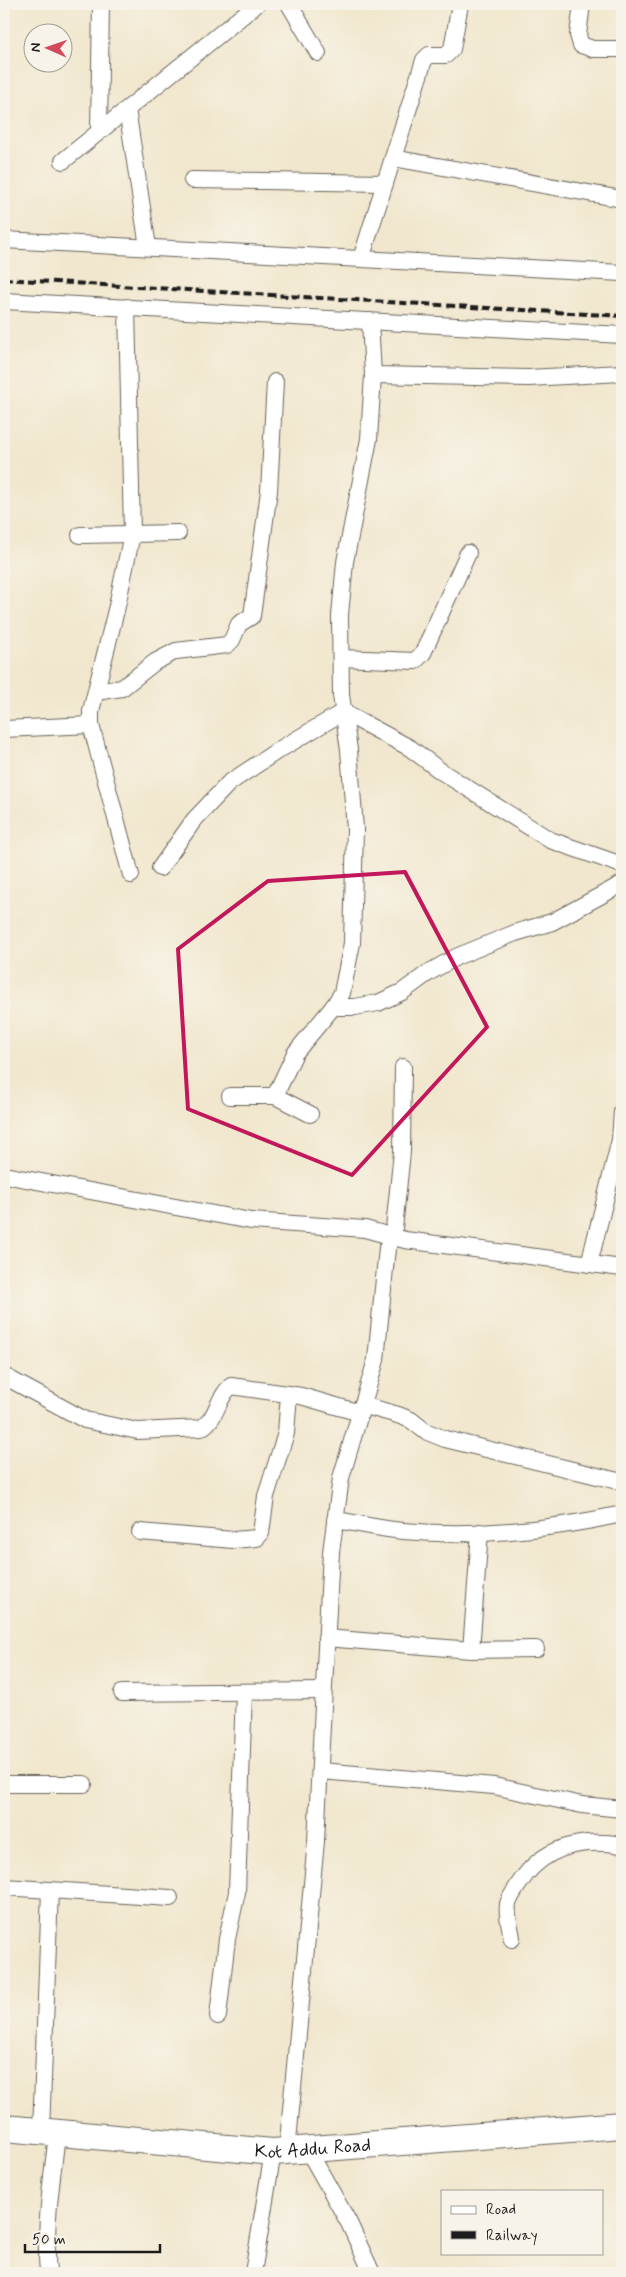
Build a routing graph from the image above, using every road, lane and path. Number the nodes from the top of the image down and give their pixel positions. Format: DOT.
graph roads {
  1 [pos="101,4"];
  2 [pos="257,4"];
  3 [pos="289,4"];
  4 [pos="460,4"];
  5 [pos="582,4"];
  6 [pos="622,49"];
  7 [pos="318,53"];
  8 [pos="127,109"];
  9 [pos="99,131"];
  10 [pos="393,158"];
  11 [pos="63,161"];
  12 [pos="192,180"];
  13 [pos="385,183"];
  14 [pos="622,199"];
  15 [pos="4,240"];
  16 [pos="148,248"];
  17 [pos="361,259"];
  18 [pos="622,273"];
  19 [pos="4,301"];
  20 [pos="127,308"];
  21 [pos="370,321"];
  22 [pos="622,335"];
  23 [pos="622,373"];
  24 [pos="373,375"];
  25 [pos="275,382"];
  26 [pos="178,533"];
  27 [pos="132,534"];
  28 [pos="80,535"];
  29 [pos="468,553"];
  30 [pos="340,658"];
  31 [pos="96,692"];
  32 [pos="342,712"];
  33 [pos="91,725"];
  34 [pos="4,729"];
  35 [pos="622,865"];
  36 [pos="160,868"];
  37 [pos="131,875"];
  38 [pos="622,884"];
  39 [pos="333,1007"];
  40 [pos="403,1067"];
  41 [pos="230,1096"];
  42 [pos="275,1096"];
  43 [pos="622,1111"];
  44 [pos="310,1114"];
  45 [pos="622,1119"];
  46 [pos="4,1175"];
  47 [pos="393,1238"];
  48 [pos="589,1264"];
  49 [pos="622,1268"];
  50 [pos="4,1376"];
  51 [pos="289,1394"];
  52 [pos="361,1409"];
  53 [pos="622,1482"];
  54 [pos="622,1514"];
  55 [pos="335,1520"];
  56 [pos="140,1532"];
  57 [pos="480,1532"];
  58 [pos="326,1638"];
  59 [pos="536,1649"];
  60 [pos="471,1650"];
  61 [pos="323,1691"];
  62 [pos="122,1692"];
  63 [pos="244,1692"];
  64 [pos="321,1771"];
  65 [pos="4,1784"];
  66 [pos="84,1784"];
  67 [pos="622,1810"];
  68 [pos="622,1845"];
  69 [pos="4,1887"];
  70 [pos="50,1890"];
  71 [pos="170,1898"];
  72 [pos="512,1939"];
  73 [pos="218,2016"];
  74 [pos="622,2125"];
  75 [pos="4,2128"];
  76 [pos="49,2133"];
  77 [pos="289,2151"];
  78 [pos="48,2273"];
  79 [pos="253,2273"];
  80 [pos="372,2273"];
  1 -- 9 [label="street"];
  2 -- 8 [label="street"];
  3 -- 7 [label="street"];
  4 -- 10 [label="street"];
  5 -- 6 [label="street"];
  8 -- 9 [label="street"];
  8 -- 16 [label="street"];
  9 -- 11 [label="street"];
  10 -- 13 [label="street"];
  10 -- 14 [label="street"];
  12 -- 13 [label="street"];
  13 -- 17 [label="street"];
  15 -- 16 [label="street"];
  16 -- 17 [label="street"];
  17 -- 18 [label="street"];
  19 -- 20 [label="street"];
  20 -- 21 [label="street"];
  20 -- 27 [label="street"];
  21 -- 22 [label="street"];
  21 -- 24 [label="street"];
  23 -- 24 [label="street"];
  24 -- 30 [label="street"];
  25 -- 31 [label="street"];
  26 -- 27 [label="street"];
  27 -- 28 [label="street"];
  27 -- 31 [label="street"];
  29 -- 30 [label="street"];
  30 -- 32 [label="street"];
  31 -- 33 [label="street"];
  32 -- 35 [label="street"];
  32 -- 36 [label="street"];
  32 -- 39 [label="street"];
  33 -- 34 [label="street"];
  33 -- 37 [label="street"];
  38 -- 39 [label="street"];
  39 -- 42 [label="street"];
  40 -- 47 [label="street"];
  41 -- 42 [label="street"];
  42 -- 44 [label="street"];
  43 -- 45 [label="street"];
  45 -- 48 [label="street"];
  46 -- 47 [label="street"];
  47 -- 48 [label="street"];
  47 -- 52 [label="street"];
  48 -- 49 [label="street"];
  50 -- 51 [label="street"];
  51 -- 52 [label="street"];
  51 -- 56 [label="street"];
  52 -- 53 [label="street"];
  52 -- 55 [label="street"];
  54 -- 57 [label="street"];
  55 -- 57 [label="street"];
  55 -- 58 [label="street"];
  57 -- 60 [label="street"];
  58 -- 60 [label="street"];
  58 -- 61 [label="street"];
  59 -- 60 [label="street"];
  61 -- 63 [label="street"];
  61 -- 64 [label="street"];
  62 -- 63 [label="street"];
  63 -- 73 [label="street"];
  64 -- 67 [label="street"];
  64 -- 77 [label="street"];
  65 -- 66 [label="street"];
  68 -- 72 [label="street"];
  69 -- 70 [label="street"];
  70 -- 71 [label="street"];
  70 -- 76 [label="street"];
  74 -- 77 [label="main road, Kot Addu Road"];
  75 -- 76 [label="main road, Kot Addu Road"];
  76 -- 77 [label="main road, Kot Addu Road"];
  76 -- 78 [label="street"];
  77 -- 79 [label="street"];
  77 -- 80 [label="street"];
}
